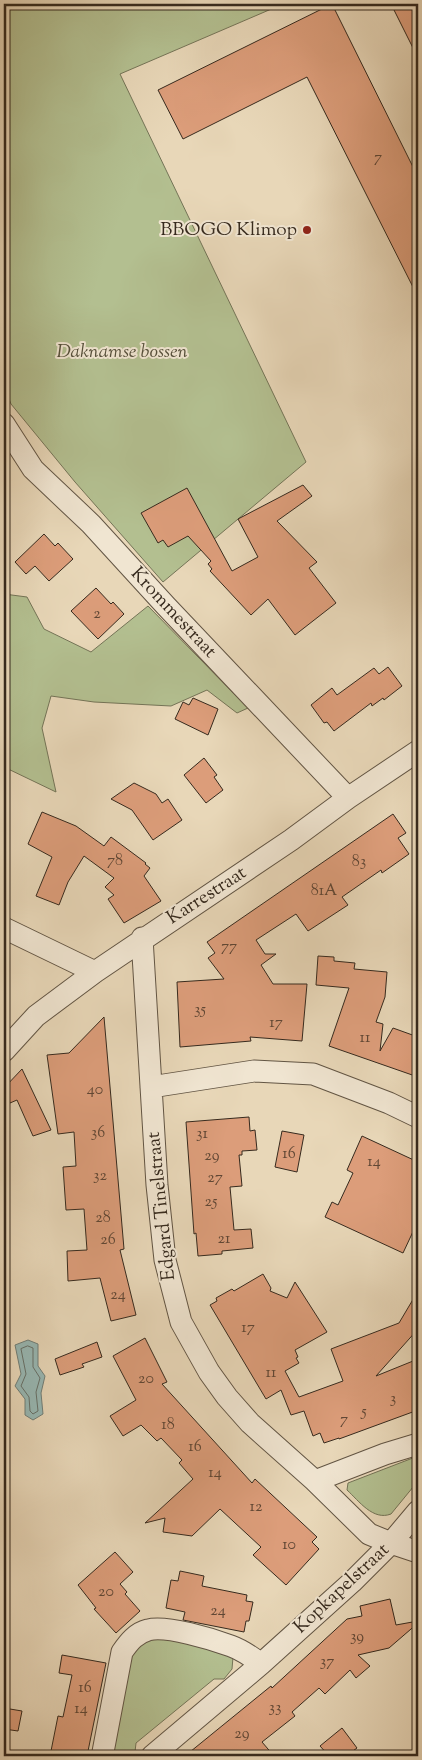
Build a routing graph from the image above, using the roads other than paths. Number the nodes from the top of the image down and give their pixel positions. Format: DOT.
graph roads {
  1 [pos="4,424"];
  2 [pos="418,751"];
  3 [pos="348,798"];
  4 [pos="4,928"];
  5 [pos="142,938"];
  6 [pos="95,972"];
  7 [pos="4,1051"];
  8 [pos="151,1087"];
  9 [pos="418,1117"];
  10 [pos="418,1444"];
  11 [pos="315,1481"];
  12 [pos="418,1511"];
  13 [pos="391,1543"];
  14 [pos="418,1552"];
  15 [pos="261,1664"];
  16 [pos="104,1756"];
  17 [pos="152,1756"];
  1 -- 3 [label="street, Krommestraat"];
  2 -- 3 [label="street, Karrestraat"];
  3 -- 5 [label="street, Karrestraat"];
  4 -- 6 [label="street"];
  5 -- 6 [label="street, Karrestraat"];
  5 -- 8 [label="street, Edgard Tinelstraat"];
  6 -- 7 [label="street, Karrestraat"];
  8 -- 9 [label="street"];
  8 -- 11 [label="street, Edgard Tinelstraat"];
  10 -- 11 [label="street"];
  11 -- 13 [label="street, Edgard Tinelstraat"];
  12 -- 13 [label="street, Kopkapelstraat"];
  13 -- 14 [label="street, Edgard Tinelstraat"];
  13 -- 15 [label="street, Kopkapelstraat"];
  15 -- 16 [label="street"];
  15 -- 17 [label="street, Kopkapelstraat"];
}
